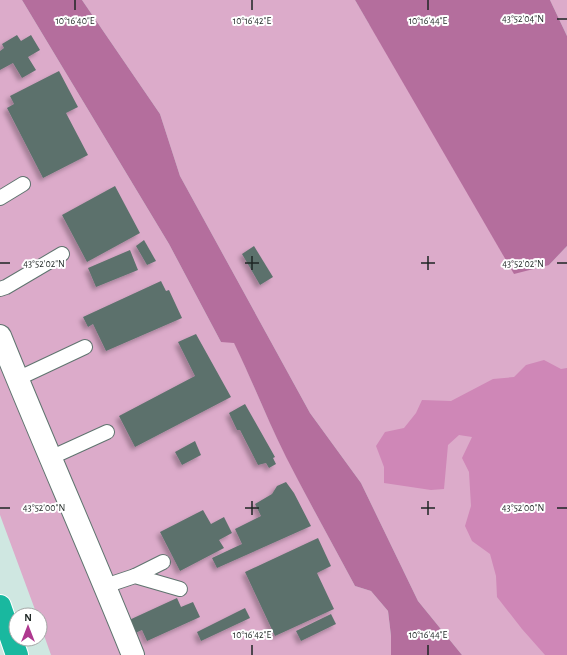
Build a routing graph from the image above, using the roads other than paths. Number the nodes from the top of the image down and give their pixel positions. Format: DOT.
graph roads {
  1 [pos="23,184"];
  2 [pos="0,198"];
  3 [pos="62,254"];
  4 [pos="0,289"];
  5 [pos="0,336"];
  6 [pos="85,347"];
  7 [pos="17,379"];
  8 [pos="107,432"];
  9 [pos="50,458"];
  10 [pos="163,562"];
  11 [pos="135,576"];
  12 [pos="105,586"];
  13 [pos="180,589"];
  14 [pos="0,606"];
  15 [pos="17,655"];
  16 [pos="133,655"];
  1 -- 2 [label="lane"];
  3 -- 4 [label="lane"];
  5 -- 7 [label="street"];
  6 -- 7 [label="lane"];
  7 -- 9 [label="street"];
  8 -- 9 [label="lane"];
  9 -- 12 [label="street"];
  10 -- 11 [label="lane"];
  11 -- 12 [label="lane"];
  11 -- 13 [label="lane"];
  12 -- 16 [label="street"];
  14 -- 15 [label="highway"];
}
